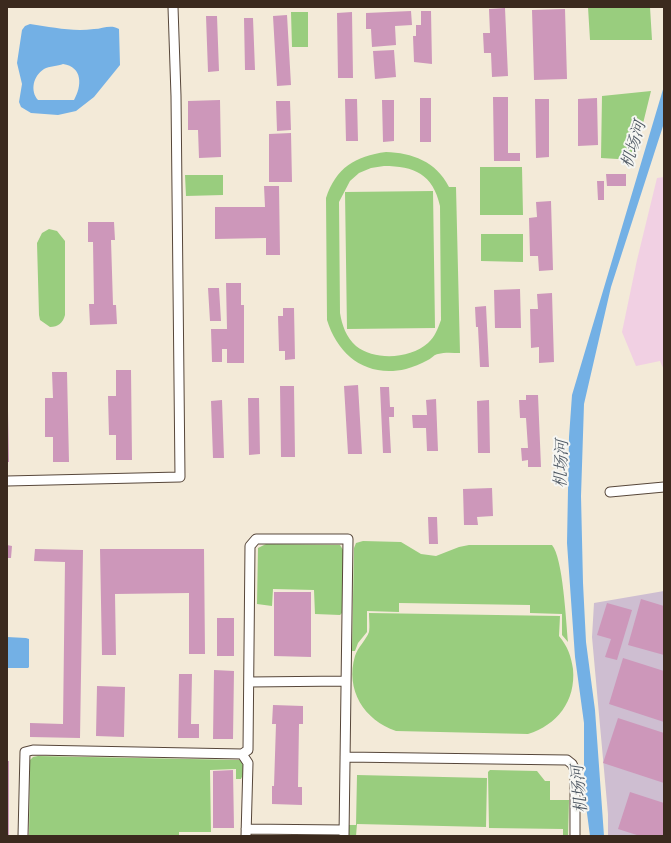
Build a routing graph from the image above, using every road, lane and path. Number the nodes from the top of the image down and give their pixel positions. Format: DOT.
graph roads {
  1 [pos="173,7"];
  2 [pos="7,481"];
  3 [pos="664,487"];
  4 [pos="610,492"];
  5 [pos="346,681"];
  6 [pos="249,682"];
  7 [pos="242,754"];
  8 [pos="345,757"];
  9 [pos="246,833"];
  10 [pos="344,833"];
  11 [pos="23,836"];
  12 [pos="575,836"];
  1 -- 2 [label="street"];
  3 -- 4 [label="street"];
  5 -- 6 [label="street"];
  5 -- 6 [label="street"];
  5 -- 8 [label="street"];
  6 -- 7 [label="street"];
  7 -- 9 [label="street"];
  7 -- 11 [label="street"];
  8 -- 10 [label="street"];
  8 -- 12 [label="street"];
  9 -- 10 [label="street"];
}
